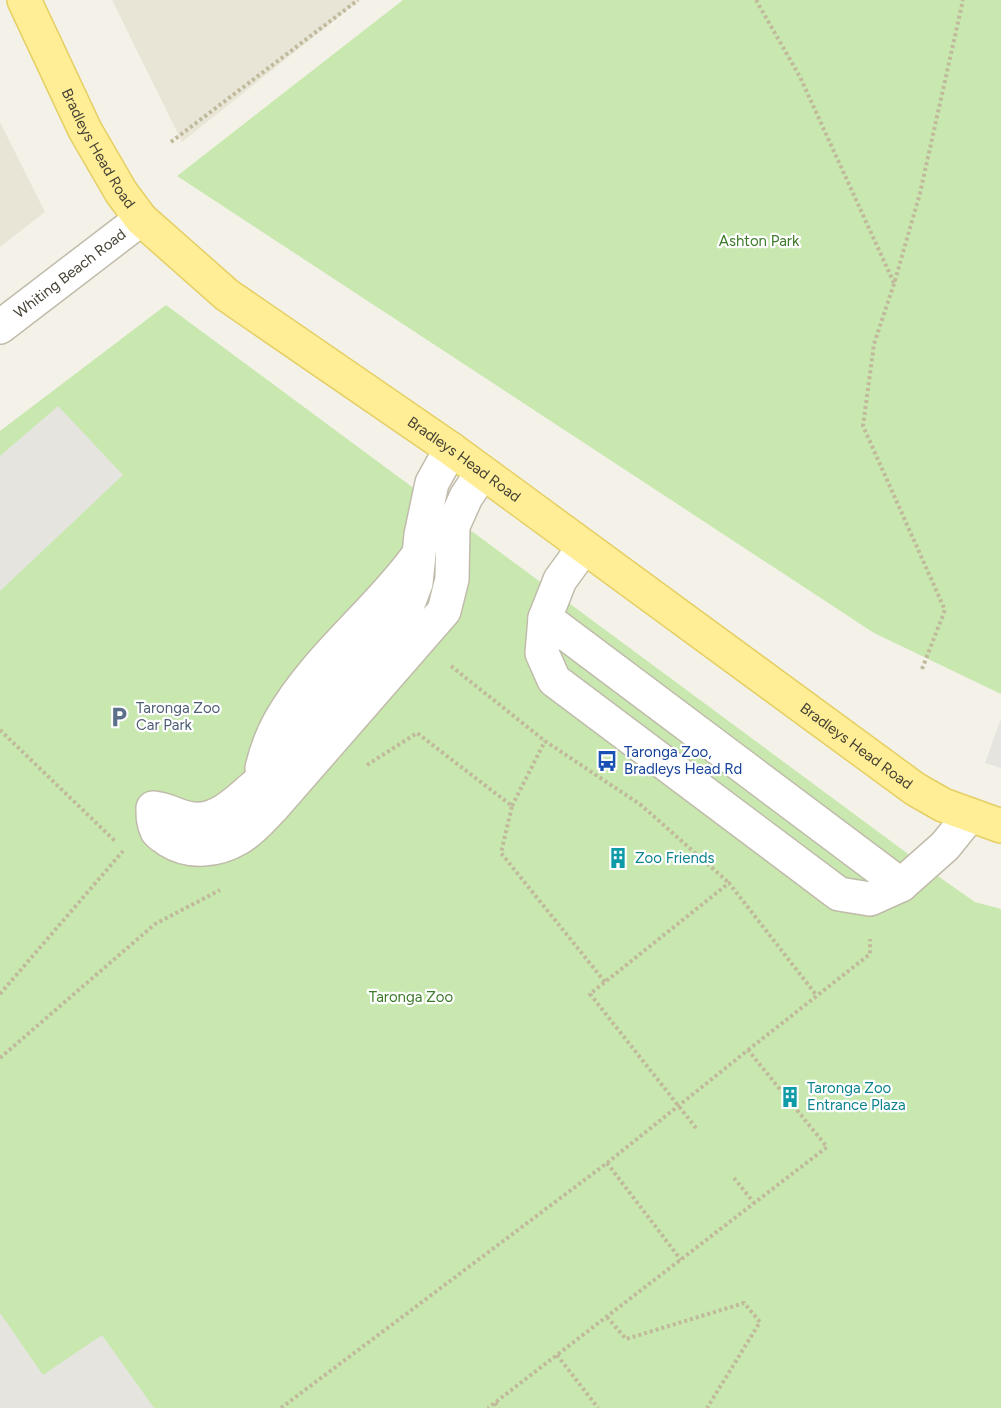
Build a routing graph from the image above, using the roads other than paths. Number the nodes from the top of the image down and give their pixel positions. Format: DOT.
graph roads {
  1 [pos="24,0"];
  2 [pos="141,219"];
  3 [pos="0,327"];
  4 [pos="451,449"];
  5 [pos="482,473"];
  6 [pos="584,547"];
  7 [pos="545,618"];
  8 [pos="970,815"];
  9 [pos="1001,826"];
  10 [pos="901,885"];
  1 -- 2 [label="main road, Bradleys Head Road"];
  2 -- 3 [label="street, Whiting Beach Road"];
  2 -- 4 [label="main road, Bradleys Head Road"];
  4 -- 5 [label="main road, Bradleys Head Road"];
  4 -- 5 [label="street"];
  5 -- 6 [label="main road, Bradleys Head Road"];
  6 -- 7 [label="street"];
  6 -- 8 [label="main road, Bradleys Head Road"];
  7 -- 10 [label="street"];
  7 -- 10 [label="street"];
  8 -- 9 [label="main road, Bradleys Head Road"];
  8 -- 10 [label="street"];
}
